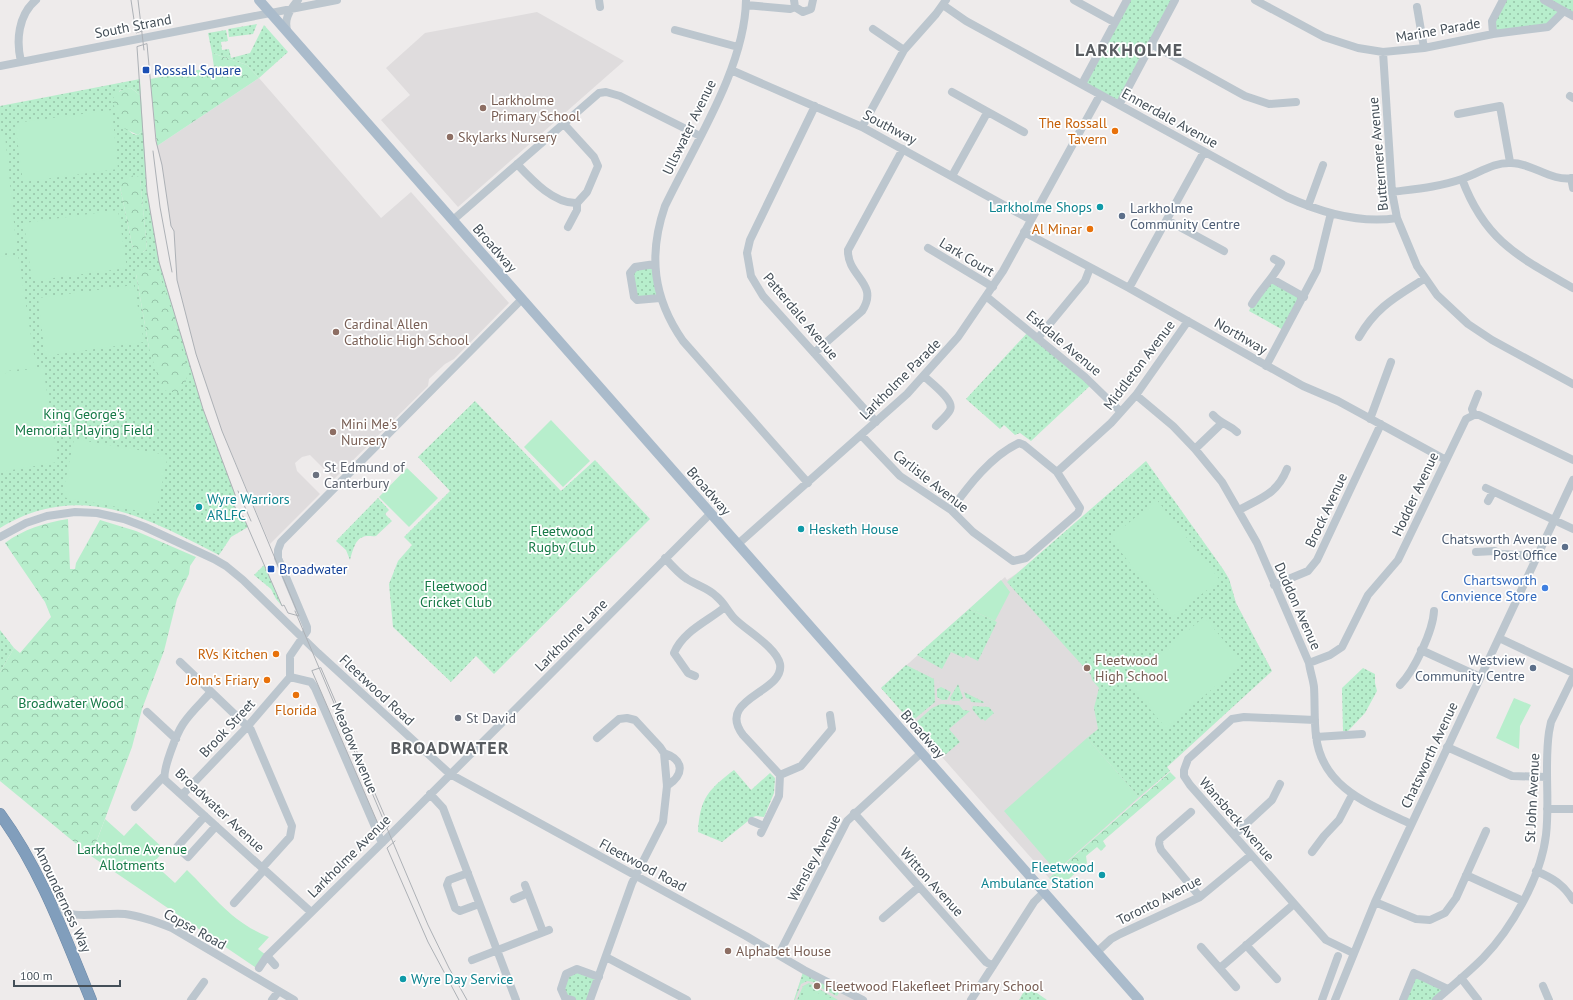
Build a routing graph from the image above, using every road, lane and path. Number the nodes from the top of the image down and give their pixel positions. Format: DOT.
graph roads {
  1 [pos="36,0"];
  2 [pos="259,0"];
  3 [pos="298,0"];
  4 [pos="337,0"];
  5 [pos="813,0"];
  6 [pos="1074,0"];
  7 [pos="1127,0"];
  8 [pos="1175,0"];
  9 [pos="1255,0"];
  10 [pos="1503,0"];
  11 [pos="1544,0"];
  12 [pos="309,3"];
  13 [pos="746,3"];
  14 [pos="945,3"];
  15 [pos="795,4"];
  16 [pos="1417,7"];
  17 [pos="291,8"];
  18 [pos="1564,11"];
  19 [pos="270,13"];
  20 [pos="1573,16"];
  21 [pos="1114,22"];
  22 [pos="873,29"];
  23 [pos="676,30"];
  24 [pos="288,34"];
  25 [pos="1493,34"];
  26 [pos="1151,44"];
  27 [pos="738,47"];
  28 [pos="1424,48"];
  29 [pos="904,50"];
  30 [pos="1383,52"];
  31 [pos="21,62"];
  32 [pos="0,66"];
  33 [pos="731,70"];
  34 [pos="1082,84"];
  35 [pos="952,92"];
  36 [pos="1100,94"];
  37 [pos="1296,102"];
  38 [pos="1118,105"];
  39 [pos="815,106"];
  40 [pos="987,113"];
  41 [pos="1458,114"];
  42 [pos="564,123"];
  43 [pos="862,127"];
  44 [pos="1024,132"];
  45 [pos="700,136"];
  46 [pos="903,149"];
  47 [pos="1204,152"];
  48 [pos="1510,162"];
  49 [pos="517,164"];
  50 [pos="1323,165"];
  51 [pos="952,176"];
  52 [pos="1572,178"];
  53 [pos="1462,179"];
  54 [pos="1573,188"];
  55 [pos="1392,192"];
  56 [pos="577,203"];
  57 [pos="1308,206"];
  58 [pos="1331,213"];
  59 [pos="1397,218"];
  60 [pos="453,220"];
  61 [pos="1031,220"];
  62 [pos="1167,220"];
  63 [pos="568,228"];
  64 [pos="1024,232"];
  65 [pos="928,248"];
  66 [pos="1224,251"];
  67 [pos="1274,259"];
  68 [pos="655,264"];
  69 [pos="1090,268"];
  70 [pos="1272,279"];
  71 [pos="1424,279"];
  72 [pos="993,287"];
  73 [pos="1129,288"];
  74 [pos="1573,288"];
  75 [pos="987,297"];
  76 [pos="660,298"];
  77 [pos="1304,298"];
  78 [pos="522,299"];
  79 [pos="1252,304"];
  80 [pos="1188,321"];
  81 [pos="1038,338"];
  82 [pos="1359,338"];
  83 [pos="814,354"];
  84 [pos="1391,362"];
  85 [pos="1266,366"];
  86 [pos="924,376"];
  87 [pos="1573,384"];
  88 [pos="1478,394"];
  89 [pos="1136,395"];
  90 [pos="1121,412"];
  91 [pos="1213,415"];
  92 [pos="1474,415"];
  93 [pos="1370,419"];
  94 [pos="876,422"];
  95 [pos="1221,424"];
  96 [pos="1381,424"];
  97 [pos="936,426"];
  98 [pos="1237,432"];
  99 [pos="861,435"];
  100 [pos="1195,449"];
  101 [pos="1446,460"];
  102 [pos="1573,460"];
  103 [pos="1287,469"];
  104 [pos="1058,472"];
  105 [pos="1573,480"];
  106 [pos="808,483"];
  107 [pos="1488,501"];
  108 [pos="951,510"];
  109 [pos="1239,510"];
  110 [pos="710,514"];
  111 [pos="1553,521"];
  112 [pos="1573,529"];
  113 [pos="0,537"];
  114 [pos="738,544"];
  115 [pos="1476,552"];
  116 [pos="665,558"];
  117 [pos="1535,560"];
  118 [pos="1274,585"];
  119 [pos="725,607"];
  120 [pos="1434,611"];
  121 [pos="302,638"];
  122 [pos="1499,638"];
  123 [pos="1420,650"];
  124 [pos="180,662"];
  125 [pos="1309,663"];
  126 [pos="1573,673"];
  127 [pos="694,676"];
  128 [pos="290,677"];
  129 [pos="1480,677"];
  130 [pos="1573,677"];
  131 [pos="1400,684"];
  132 [pos="210,693"];
  133 [pos="147,712"];
  134 [pos="830,715"];
  135 [pos="1315,720"];
  136 [pos="247,727"];
  137 [pos="1362,734"];
  138 [pos="1316,737"];
  139 [pos="597,738"];
  140 [pos="176,739"];
  141 [pos="1447,747"];
  142 [pos="664,753"];
  143 [pos="921,753"];
  144 [pos="450,774"];
  145 [pos="780,775"];
  146 [pos="164,776"];
  147 [pos="1547,777"];
  148 [pos="1280,784"];
  149 [pos="667,786"];
  150 [pos="430,794"];
  151 [pos="182,795"];
  152 [pos="1352,795"];
  153 [pos="135,807"];
  154 [pos="1547,809"];
  155 [pos="1573,809"];
  156 [pos="1192,812"];
  157 [pos="854,813"];
  158 [pos="0,814"];
  159 [pos="205,816"];
  160 [pos="752,821"];
  161 [pos="1411,824"];
  162 [pos="216,826"];
  163 [pos="1486,831"];
  164 [pos="1234,835"];
  165 [pos="382,844"];
  166 [pos="1312,852"];
  167 [pos="1251,855"];
  168 [pos="263,869"];
  169 [pos="1536,871"];
  170 [pos="468,873"];
  171 [pos="1466,875"];
  172 [pos="636,876"];
  173 [pos="525,885"];
  174 [pos="919,887"];
  175 [pos="1044,892"];
  176 [pos="528,893"];
  177 [pos="1200,897"];
  178 [pos="514,899"];
  179 [pos="1573,900"];
  180 [pos="1523,901"];
  181 [pos="1374,902"];
  182 [pos="234,903"];
  183 [pos="479,904"];
  184 [pos="1294,904"];
  185 [pos="52,906"];
  186 [pos="311,912"];
  187 [pos="883,918"];
  188 [pos="1246,946"];
  189 [pos="1201,947"];
  190 [pos="497,949"];
  191 [pos="1097,952"];
  192 [pos="1354,953"];
  193 [pos="779,954"];
  194 [pos="267,956"];
  195 [pos="1338,956"];
  196 [pos="606,957"];
  197 [pos="472,960"];
  198 [pos="275,965"];
  199 [pos="993,966"];
  200 [pos="259,968"];
  201 [pos="1220,968"];
  202 [pos="599,977"];
  203 [pos="1461,978"];
  204 [pos="1277,979"];
  205 [pos="204,982"];
  206 [pos="1326,986"];
  207 [pos="1543,986"];
  208 [pos="1236,987"];
  209 [pos="1448,989"];
  210 [pos="1339,991"];
  211 [pos="278,992"];
  212 [pos="674,997"];
  213 [pos="91,1000"];
  214 [pos="190,1000"];
  215 [pos="272,1000"];
  216 [pos="294,1000"];
  217 [pos="516,1000"];
  218 [pos="572,1000"];
  219 [pos="590,1000"];
  220 [pos="687,1000"];
  221 [pos="863,1000"];
  222 [pos="971,1000"];
  223 [pos="1140,1000"];
  224 [pos="1322,1000"];
  225 [pos="1335,1000"];
  226 [pos="1403,1000"];
  227 [pos="1436,1000"];
  228 [pos="1478,1000"];
  229 [pos="1548,1000"];
  1 -- 31 [label="street"];
  2 -- 19 [label="main road, Broadway"];
  3 -- 17 [label="street"];
  4 -- 12 [label="street, South Strand"];
  5 -- 15 [label="street"];
  6 -- 21 [label="street"];
  7 -- 21 [label="street"];
  8 -- 26 [label="street"];
  9 -- 30 [label="street, Marine Parade"];
  10 -- 25 [label="street, Marine Parade"];
  11 -- 18 [label="street"];
  12 -- 17 [label="street, South Strand"];
  13 -- 15 [label="street"];
  13 -- 27 [label="street, Ullswater Avenue"];
  14 -- 29 [label="street"];
  14 -- 34 [label="street, Ennerdale Avenue"];
  16 -- 28 [label="street"];
  17 -- 19 [label="street, South Strand"];
  17 -- 24 [label="street"];
  18 -- 20 [label="street"];
  18 -- 25 [label="street, Marine Parade"];
  19 -- 24 [label="main road, Broadway"];
  19 -- 31 [label="street, South Strand"];
  21 -- 34 [label="street"];
  22 -- 29 [label="street"];
  23 -- 27 [label="street"];
  24 -- 60 [label="main road, Broadway"];
  25 -- 28 [label="street, Marine Parade"];
  26 -- 37 [label="street"];
  26 -- 38 [label="street"];
  27 -- 33 [label="street, Ullswater Avenue"];
  28 -- 30 [label="street, Marine Parade"];
  29 -- 43 [label="street"];
  30 -- 55 [label="street, Buttermere Avenue"];
  31 -- 32 [label="street, South Strand"];
  33 -- 39 [label="street, Southway"];
  33 -- 45 [label="street, Ullswater Avenue"];
  34 -- 36 [label="street, Ennerdale Avenue"];
  35 -- 40 [label="street"];
  36 -- 38 [label="street, Ennerdale Avenue"];
  36 -- 61 [label="street, Larkholme Parade"];
  38 -- 47 [label="street, Ennerdale Avenue"];
  39 -- 43 [label="street, Southway"];
  39 -- 83 [label="street, Patterdale Avenue"];
  40 -- 44 [label="street"];
  40 -- 51 [label="street"];
  41 -- 48 [label="street"];
  42 -- 45 [label="street"];
  42 -- 49 [label="street"];
  42 -- 56 [label="street"];
  43 -- 46 [label="street, Southway"];
  45 -- 68 [label="street, Ullswater Avenue"];
  46 -- 51 [label="street, Southway"];
  46 -- 83 [label="street"];
  47 -- 57 [label="street, Ennerdale Avenue"];
  47 -- 62 [label="street"];
  48 -- 52 [label="street"];
  48 -- 53 [label="street"];
  49 -- 56 [label="street"];
  49 -- 60 [label="street"];
  50 -- 57 [label="street"];
  51 -- 61 [label="street, Southway"];
  52 -- 54 [label="street"];
  53 -- 55 [label="street"];
  53 -- 74 [label="street"];
  55 -- 59 [label="street, Buttermere Avenue"];
  56 -- 63 [label="street"];
  57 -- 58 [label="street, Ennerdale Avenue"];
  58 -- 59 [label="street, Ennerdale Avenue"];
  58 -- 77 [label="street"];
  59 -- 71 [label="street, Buttermere Avenue"];
  60 -- 78 [label="main road, Broadway"];
  61 -- 64 [label="street, Larkholme Parade"];
  62 -- 66 [label="street"];
  62 -- 73 [label="street"];
  64 -- 69 [label="street, Northway"];
  64 -- 72 [label="street, Larkholme Parade"];
  65 -- 72 [label="street, Lark Court"];
  67 -- 70 [label="street"];
  68 -- 76 [label="street, Ullswater Avenue"];
  68 -- 76 [label="street"];
  69 -- 73 [label="street, Northway"];
  69 -- 81 [label="street"];
  70 -- 77 [label="street"];
  70 -- 79 [label="street"];
  71 -- 82 [label="street"];
  71 -- 87 [label="street, Buttermere Avenue"];
  72 -- 75 [label="street, Larkholme Parade"];
  73 -- 80 [label="street, Northway"];
  75 -- 81 [label="street, Eskdale Avenue"];
  75 -- 86 [label="street, Larkholme Parade"];
  76 -- 106 [label="street, Ullswater Avenue"];
  77 -- 85 [label="street"];
  78 -- 110 [label="main road, Broadway"];
  78 -- 121 [label="street"];
  80 -- 85 [label="street, Northway"];
  80 -- 89 [label="street, Middleton Avenue"];
  81 -- 90 [label="street, Eskdale Avenue"];
  83 -- 94 [label="street, Patterdale Avenue"];
  84 -- 93 [label="street"];
  85 -- 93 [label="street, Northway"];
  86 -- 94 [label="street, Larkholme Parade"];
  86 -- 97 [label="street"];
  88 -- 92 [label="street"];
  89 -- 90 [label="street, Middleton Avenue"];
  89 -- 100 [label="street, Duddon Avenue"];
  90 -- 104 [label="street, Middleton Avenue"];
  91 -- 95 [label="street"];
  92 -- 101 [label="street, Hodder Avenue"];
  92 -- 102 [label="street"];
  93 -- 96 [label="street, Northway"];
  94 -- 99 [label="street, Larkholme Parade"];
  95 -- 98 [label="street"];
  95 -- 100 [label="street"];
  96 -- 101 [label="street, Northway"];
  96 -- 118 [label="street, Brock Avenue"];
  99 -- 106 [label="street, Larkholme Parade"];
  99 -- 108 [label="street, Carlisle Avenue"];
  100 -- 109 [label="street, Duddon Avenue"];
  101 -- 125 [label="street, Hodder Avenue"];
  103 -- 109 [label="street"];
  104 -- 108 [label="street"];
  104 -- 108 [label="street, Carlisle Avenue"];
  105 -- 111 [label="street, Chatsworth Avenue"];
  106 -- 114 [label="street, Larkholme Parade"];
  107 -- 111 [label="street"];
  109 -- 118 [label="street, Duddon Avenue"];
  110 -- 114 [label="main road, Broadway"];
  110 -- 116 [label="street, Larkholme Lane"];
  111 -- 112 [label="street"];
  111 -- 117 [label="street, Chatsworth Avenue"];
  113 -- 121 [label="street, Fleetwood Road"];
  114 -- 143 [label="main road, Broadway"];
  115 -- 117 [label="street"];
  116 -- 119 [label="street"];
  116 -- 144 [label="street, Larkholme Lane"];
  117 -- 122 [label="street, Chatsworth Avenue"];
  118 -- 125 [label="street, Duddon Avenue"];
  119 -- 127 [label="street"];
  119 -- 145 [label="street"];
  120 -- 123 [label="street"];
  121 -- 128 [label="street"];
  121 -- 144 [label="street, Fleetwood Road"];
  122 -- 126 [label="street"];
  122 -- 129 [label="street, Chatsworth Avenue"];
  123 -- 129 [label="street"];
  123 -- 131 [label="street"];
  124 -- 132 [label="street"];
  125 -- 135 [label="street, Duddon Avenue"];
  128 -- 136 [label="street, Brook Street"];
  128 -- 165 [label="street, Meadow Avenue"];
  129 -- 141 [label="street, Chatsworth Avenue"];
  130 -- 147 [label="street, St John Avenue"];
  132 -- 136 [label="street"];
  132 -- 140 [label="street, Broadwater Avenue"];
  133 -- 140 [label="street"];
  134 -- 145 [label="street"];
  135 -- 138 [label="street, Duddon Avenue"];
  135 -- 164 [label="street, Wansbeck Avenue"];
  136 -- 151 [label="street, Brook Street"];
  136 -- 168 [label="street"];
  137 -- 138 [label="street"];
  138 -- 152 [label="street, Duddon Avenue"];
  139 -- 142 [label="street"];
  140 -- 146 [label="street, Broadwater Avenue"];
  141 -- 147 [label="street"];
  141 -- 161 [label="street, Chatsworth Avenue"];
  142 -- 149 [label="street"];
  142 -- 149 [label="street"];
  143 -- 157 [label="street, Wensley Avenue"];
  143 -- 175 [label="main road, Broadway"];
  144 -- 150 [label="street, Larkholme Avenue"];
  144 -- 172 [label="street, Fleetwood Road"];
  145 -- 160 [label="street"];
  146 -- 151 [label="street, Broadwater Avenue"];
  146 -- 153 [label="street"];
  147 -- 154 [label="street, St John Avenue"];
  148 -- 164 [label="street"];
  149 -- 172 [label="street"];
  150 -- 165 [label="street, Larkholme Avenue"];
  150 -- 170 [label="street"];
  151 -- 159 [label="street, Broadwater Avenue"];
  152 -- 161 [label="street, Duddon Avenue"];
  152 -- 166 [label="street"];
  154 -- 155 [label="street"];
  154 -- 169 [label="street, St John Avenue"];
  156 -- 177 [label="street"];
  157 -- 174 [label="street, Witton Avenue"];
  157 -- 193 [label="street, Wensley Avenue"];
  158 -- 185 [label="highway, Amounderness Way"];
  159 -- 162 [label="street, Broadwater Avenue"];
  159 -- 162 [label="street"];
  161 -- 181 [label="street, Chatsworth Avenue"];
  162 -- 168 [label="street, Broadwater Avenue"];
  163 -- 171 [label="street"];
  164 -- 167 [label="street, Wansbeck Avenue"];
  165 -- 186 [label="street, Larkholme Avenue"];
  167 -- 177 [label="street, Toronto Avenue"];
  167 -- 184 [label="street, Wansbeck Avenue"];
  168 -- 182 [label="street"];
  168 -- 186 [label="street, Broadwater Avenue"];
  169 -- 179 [label="street"];
  169 -- 180 [label="street, St John Avenue"];
  170 -- 183 [label="street"];
  170 -- 183 [label="street"];
  171 -- 180 [label="street"];
  171 -- 181 [label="street"];
  172 -- 193 [label="street, Fleetwood Road"];
  172 -- 196 [label="street"];
  173 -- 176 [label="street"];
  174 -- 187 [label="street"];
  174 -- 199 [label="street, Witton Avenue"];
  175 -- 191 [label="main road, Broadway"];
  175 -- 199 [label="street"];
  176 -- 178 [label="street"];
  176 -- 190 [label="street"];
  177 -- 191 [label="street, Toronto Avenue"];
  180 -- 203 [label="street, St John Avenue"];
  181 -- 192 [label="street, Chatsworth Avenue"];
  183 -- 190 [label="street"];
  184 -- 188 [label="street"];
  184 -- 192 [label="street, Wansbeck Avenue"];
  185 -- 211 [label="street, Copse Road"];
  185 -- 213 [label="highway, Amounderness Way"];
  186 -- 194 [label="street, Larkholme Avenue"];
  188 -- 201 [label="street"];
  188 -- 204 [label="street"];
  189 -- 201 [label="street"];
  190 -- 197 [label="street"];
  190 -- 217 [label="street"];
  191 -- 223 [label="main road, Broadway"];
  192 -- 210 [label="street, Chatsworth Avenue"];
  193 -- 221 [label="street, Fleetwood Road"];
  194 -- 198 [label="street"];
  194 -- 200 [label="street, Larkholme Avenue"];
  195 -- 206 [label="street"];
  196 -- 202 [label="street"];
  196 -- 212 [label="street"];
  199 -- 222 [label="street"];
  201 -- 208 [label="street"];
  202 -- 218 [label="street"];
  202 -- 219 [label="street"];
  203 -- 209 [label="street, St John Avenue"];
  203 -- 228 [label="street"];
  205 -- 214 [label="street"];
  206 -- 210 [label="street"];
  206 -- 224 [label="street"];
  207 -- 229 [label="street"];
  209 -- 226 [label="street"];
  209 -- 227 [label="street, St John Avenue"];
  210 -- 225 [label="street, Chatsworth Avenue"];
  211 -- 215 [label="street"];
  211 -- 216 [label="street, Copse Road"];
  212 -- 220 [label="street"];
}
